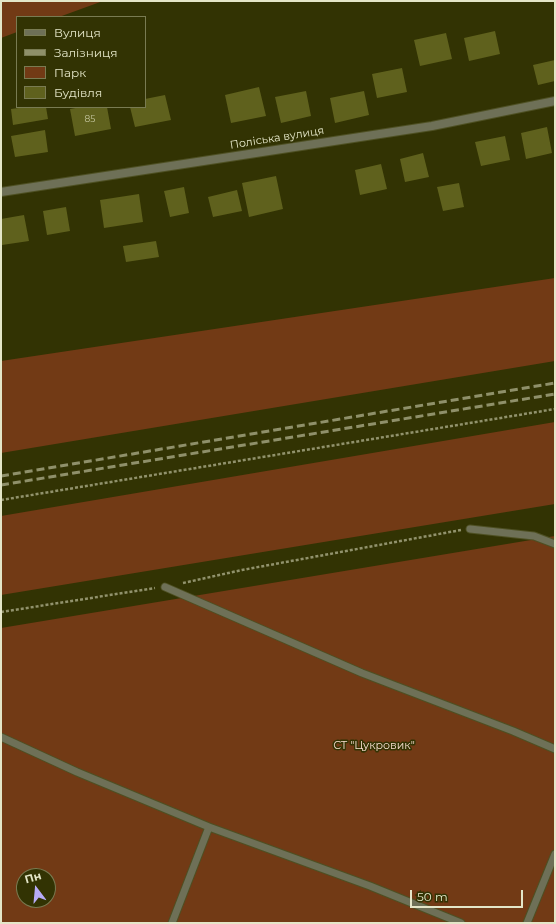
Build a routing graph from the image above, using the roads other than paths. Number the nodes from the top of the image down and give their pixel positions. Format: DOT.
graph roads {
  1 [pos="555,101"];
  2 [pos="1,192"];
  3 [pos="470,529"];
  4 [pos="555,544"];
  5 [pos="165,587"];
  6 [pos="1,736"];
  7 [pos="555,750"];
  8 [pos="209,827"];
  9 [pos="555,854"];
  10 [pos="172,923"];
  11 [pos="461,923"];
  12 [pos="527,923"];
  1 -- 2 [label="street, Поліська вулиця"];
  3 -- 4 [label="lane"];
  5 -- 7 [label="lane"];
  6 -- 8 [label="lane"];
  8 -- 10 [label="lane"];
  8 -- 11 [label="lane"];
  9 -- 12 [label="lane"];
}
